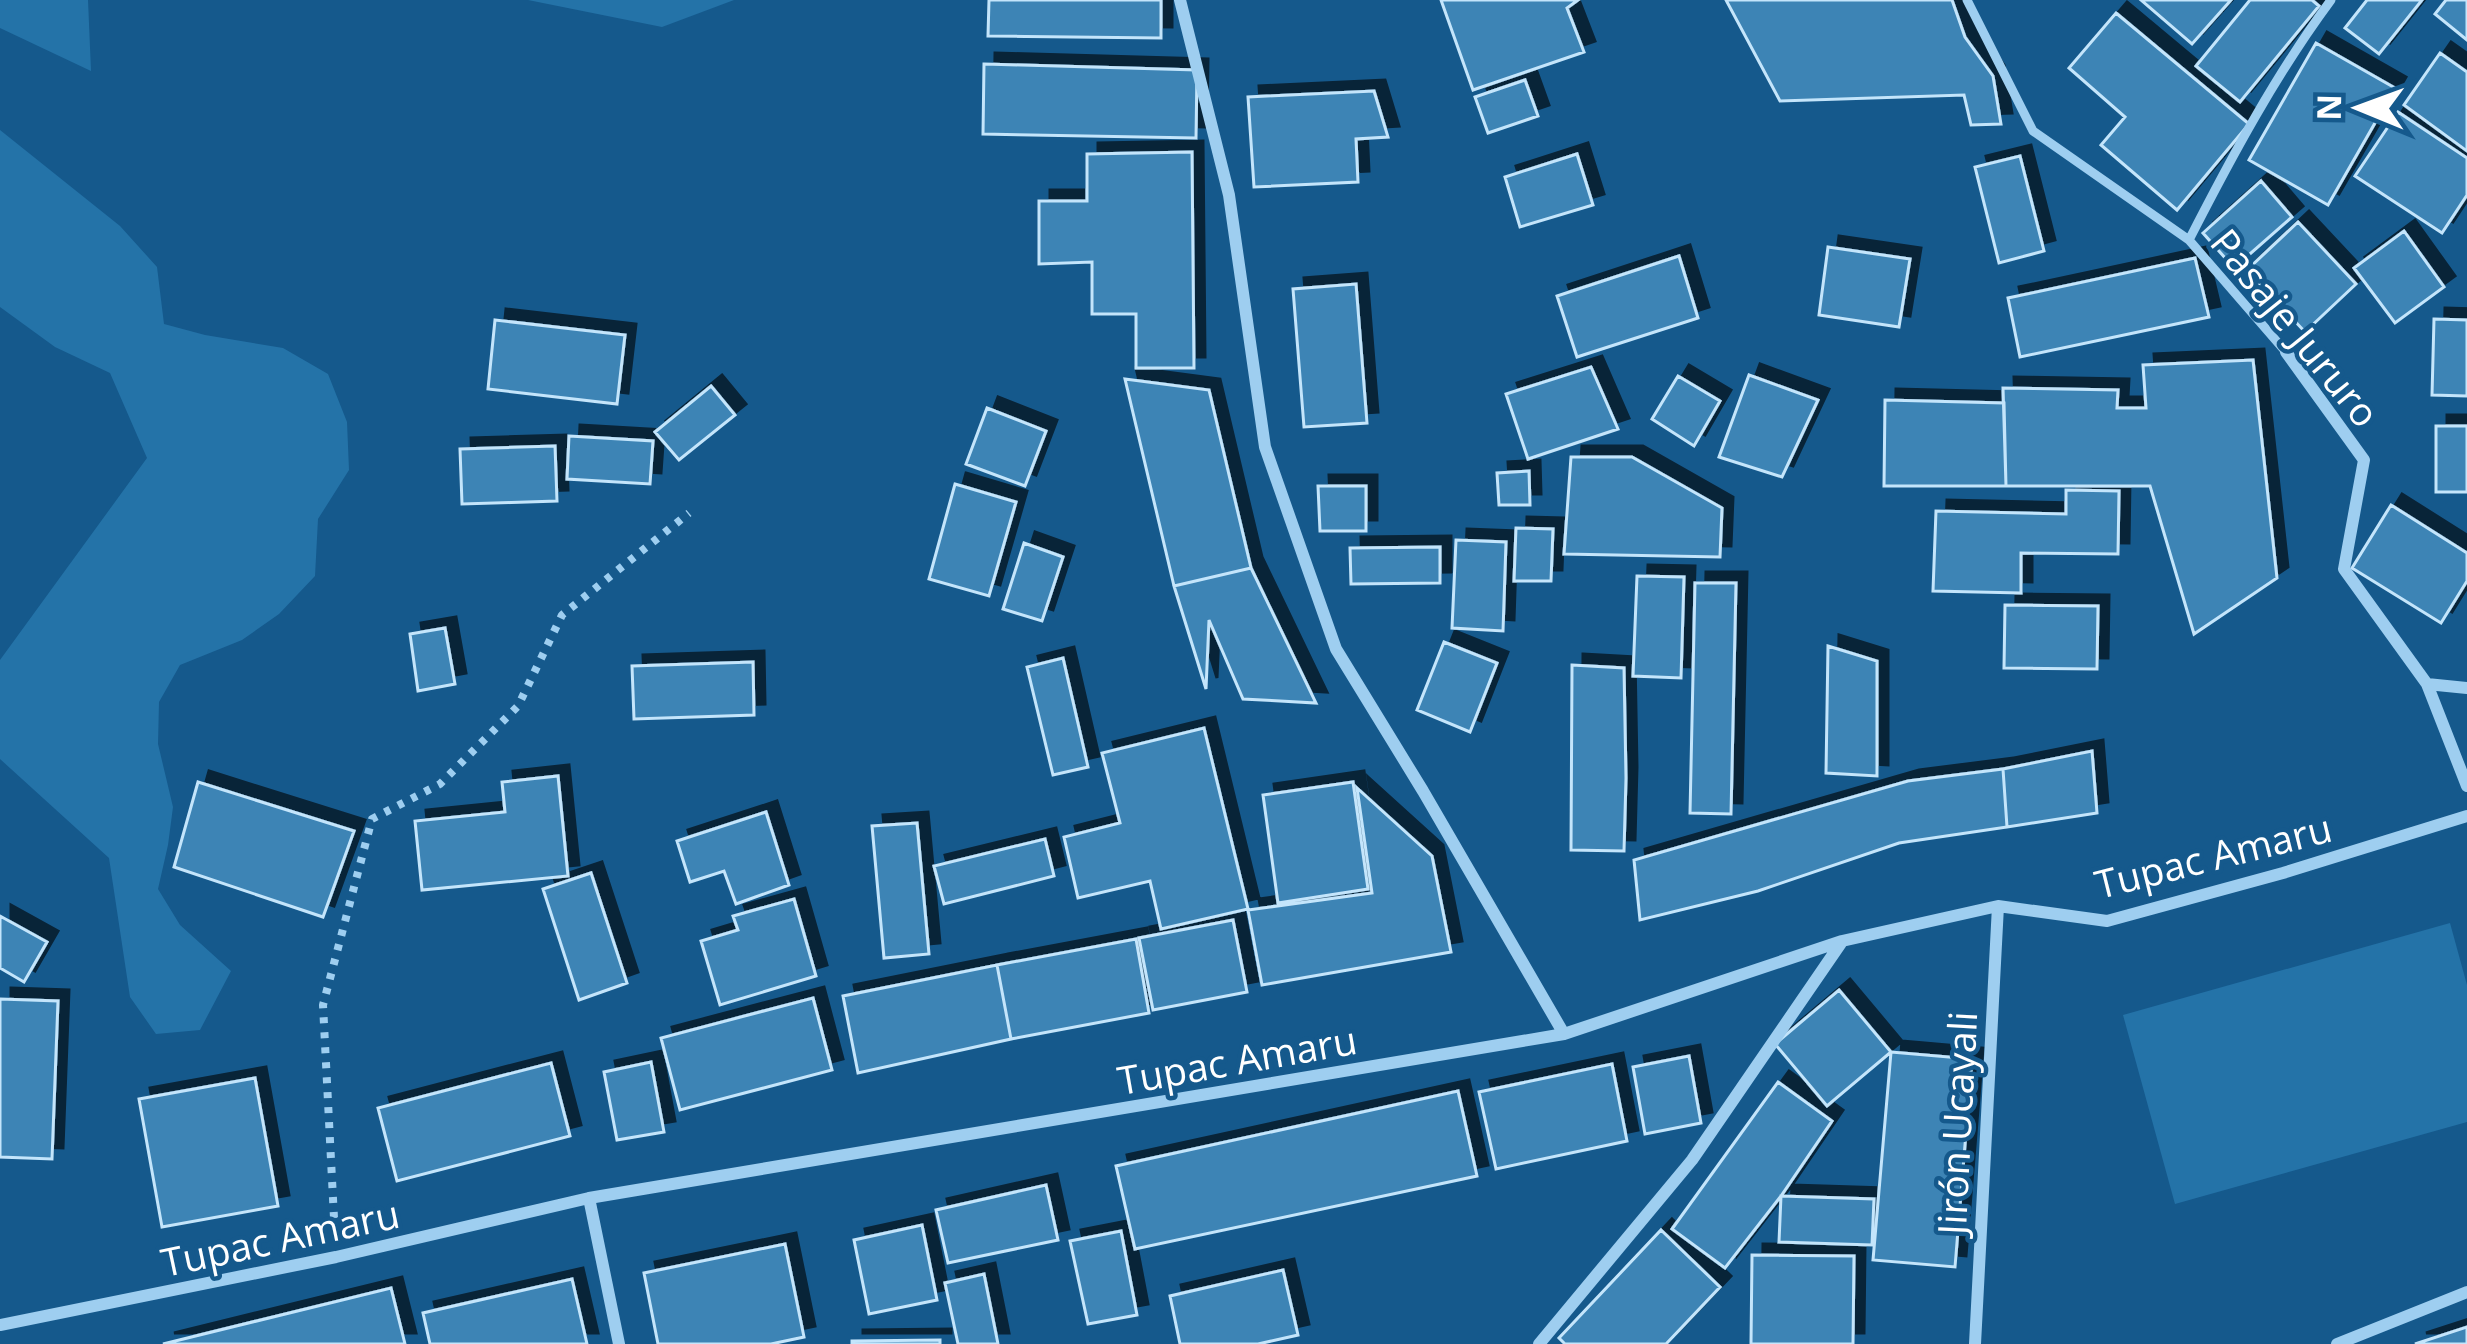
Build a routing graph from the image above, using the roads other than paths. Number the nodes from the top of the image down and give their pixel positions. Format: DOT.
graph roads {
  1 [pos="1180,0"];
  2 [pos="1967,0"];
  3 [pos="2331,0"];
  4 [pos="2189,240"];
  5 [pos="2286,352"];
  6 [pos="2427,684"];
  7 [pos="2467,688"];
  8 [pos="2467,786"];
  9 [pos="2467,816"];
  10 [pos="1997,906"];
  11 [pos="1842,941"];
  12 [pos="1564,1034"];
  13 [pos="589,1198"];
  14 [pos="2467,1292"];
  15 [pos="0,1325"];
  16 [pos="619,1344"];
  17 [pos="1539,1344"];
  18 [pos="1975,1344"];
  19 [pos="2337,1344"];
  1 -- 12 [label="street"];
  2 -- 4 [label="lane, Pasaje Jururo"];
  3 -- 4 [label="lane"];
  4 -- 5 [label="lane, Pasaje Jururo"];
  5 -- 6 [label="street, Pasaje Jururo"];
  6 -- 7 [label="street"];
  6 -- 8 [label="street, Pasaje Jururo"];
  9 -- 10 [label="street, Tupac Amaru"];
  10 -- 11 [label="street, Tupac Amaru"];
  10 -- 18 [label="street, Jirón Ucayali"];
  11 -- 12 [label="street, Tupac Amaru"];
  11 -- 17 [label="street"];
  12 -- 13 [label="street, Tupac Amaru"];
  13 -- 15 [label="street, Tupac Amaru"];
  13 -- 16 [label="street"];
  14 -- 19 [label="street"];
}
